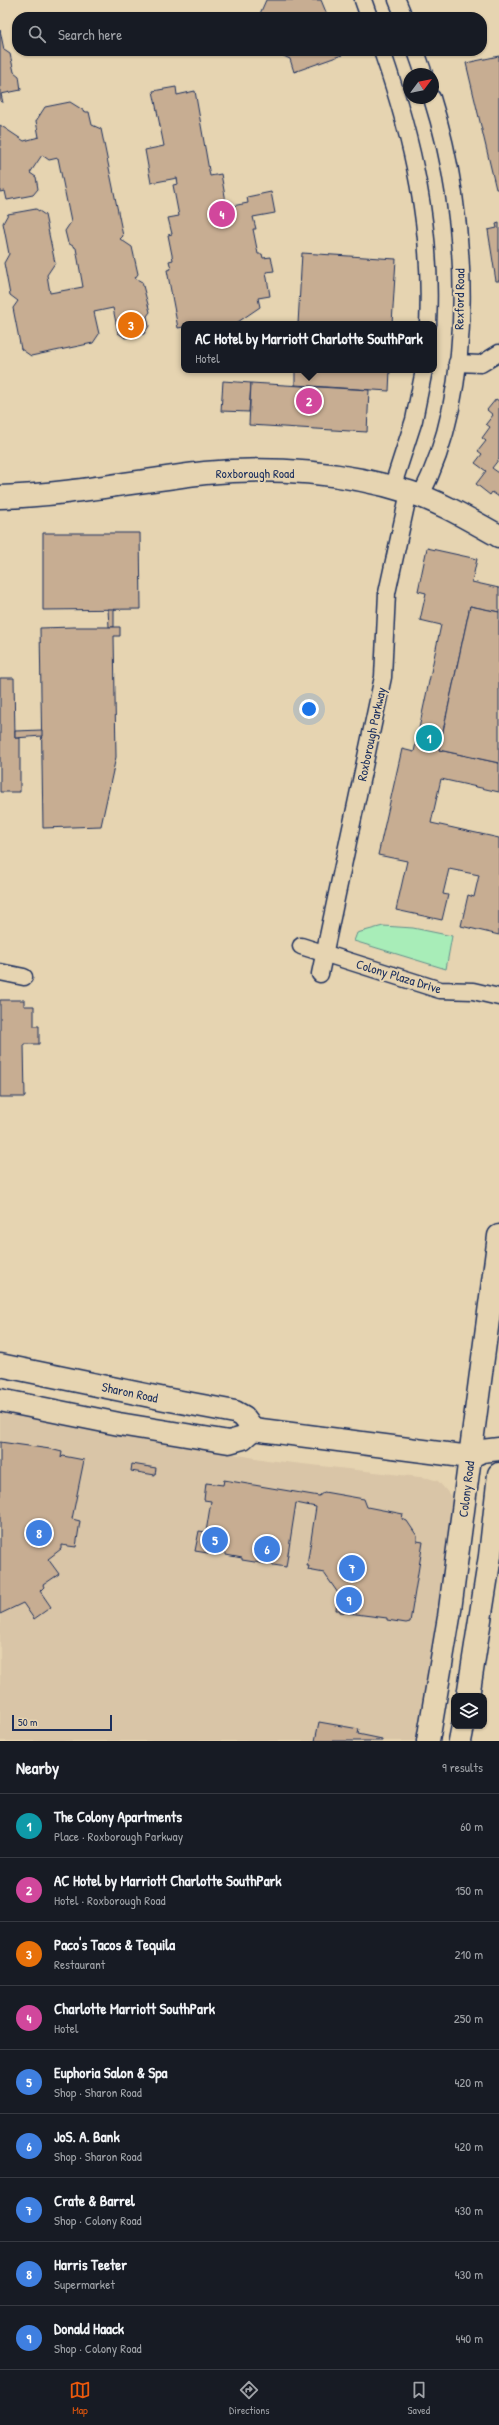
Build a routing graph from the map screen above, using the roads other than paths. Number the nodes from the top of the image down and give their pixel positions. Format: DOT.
graph roads {
  1 [pos="363,0"];
  2 [pos="398,0"];
  3 [pos="367,12"];
  4 [pos="402,12"];
  5 [pos="384,56"];
  6 [pos="418,56"];
  7 [pos="422,68"];
  8 [pos="434,104"];
  9 [pos="428,321"];
  10 [pos="499,353"];
  11 [pos="457,363"];
  12 [pos="423,373"];
  13 [pos="407,493"];
  14 [pos="0,497"];
  15 [pos="499,536"];
  16 [pos="301,946"];
  17 [pos="325,953"];
  18 [pos="0,972"];
  19 [pos="320,974"];
  20 [pos="24,977"];
  21 [pos="499,997"];
  22 [pos="499,1236"];
  23 [pos="0,1364"];
  24 [pos="0,1400"];
  25 [pos="230,1410"];
  26 [pos="91,1418"];
  27 [pos="253,1429"];
  28 [pos="499,1449"];
  29 [pos="470,1457"];
  30 [pos="499,1476"];
  31 [pos="468,1693"];
  32 [pos="462,1729"];
  33 [pos="428,1741"];
  34 [pos="460,1741"];
  1 -- 3 [label="street"];
  2 -- 4 [label="street"];
  5 -- 9 [label="street"];
  6 -- 7 [label="street"];
  8 -- 11 [label="street, Rexford Road"];
  10 -- 11 [label="street"];
  11 -- 13 [label="street, Rexford Road"];
  12 -- 13 [label="street"];
  13 -- 14 [label="main road, Roxborough Road"];
  13 -- 15 [label="main road, Roxborough Road"];
  13 -- 17 [label="street, Roxborough Parkway"];
  16 -- 17 [label="street, Colony Plaza Drive"];
  17 -- 19 [label="street, Roxborough Parkway"];
  17 -- 21 [label="street, Colony Plaza Drive"];
  18 -- 20 [label="street"];
  22 -- 29 [label="main road, Colony Road"];
  23 -- 25 [label="main road, Sharon Road"];
  24 -- 26 [label="main road"];
  25 -- 26 [label="main road"];
  25 -- 27 [label="main road, Sharon Road"];
  26 -- 27 [label="main road"];
  27 -- 29 [label="main road"];
  28 -- 29 [label="main road"];
  29 -- 30 [label="main road"];
  29 -- 33 [label="main road, Colony Road"];
  30 -- 31 [label="main road"];
  32 -- 34 [label="main road"];
}
